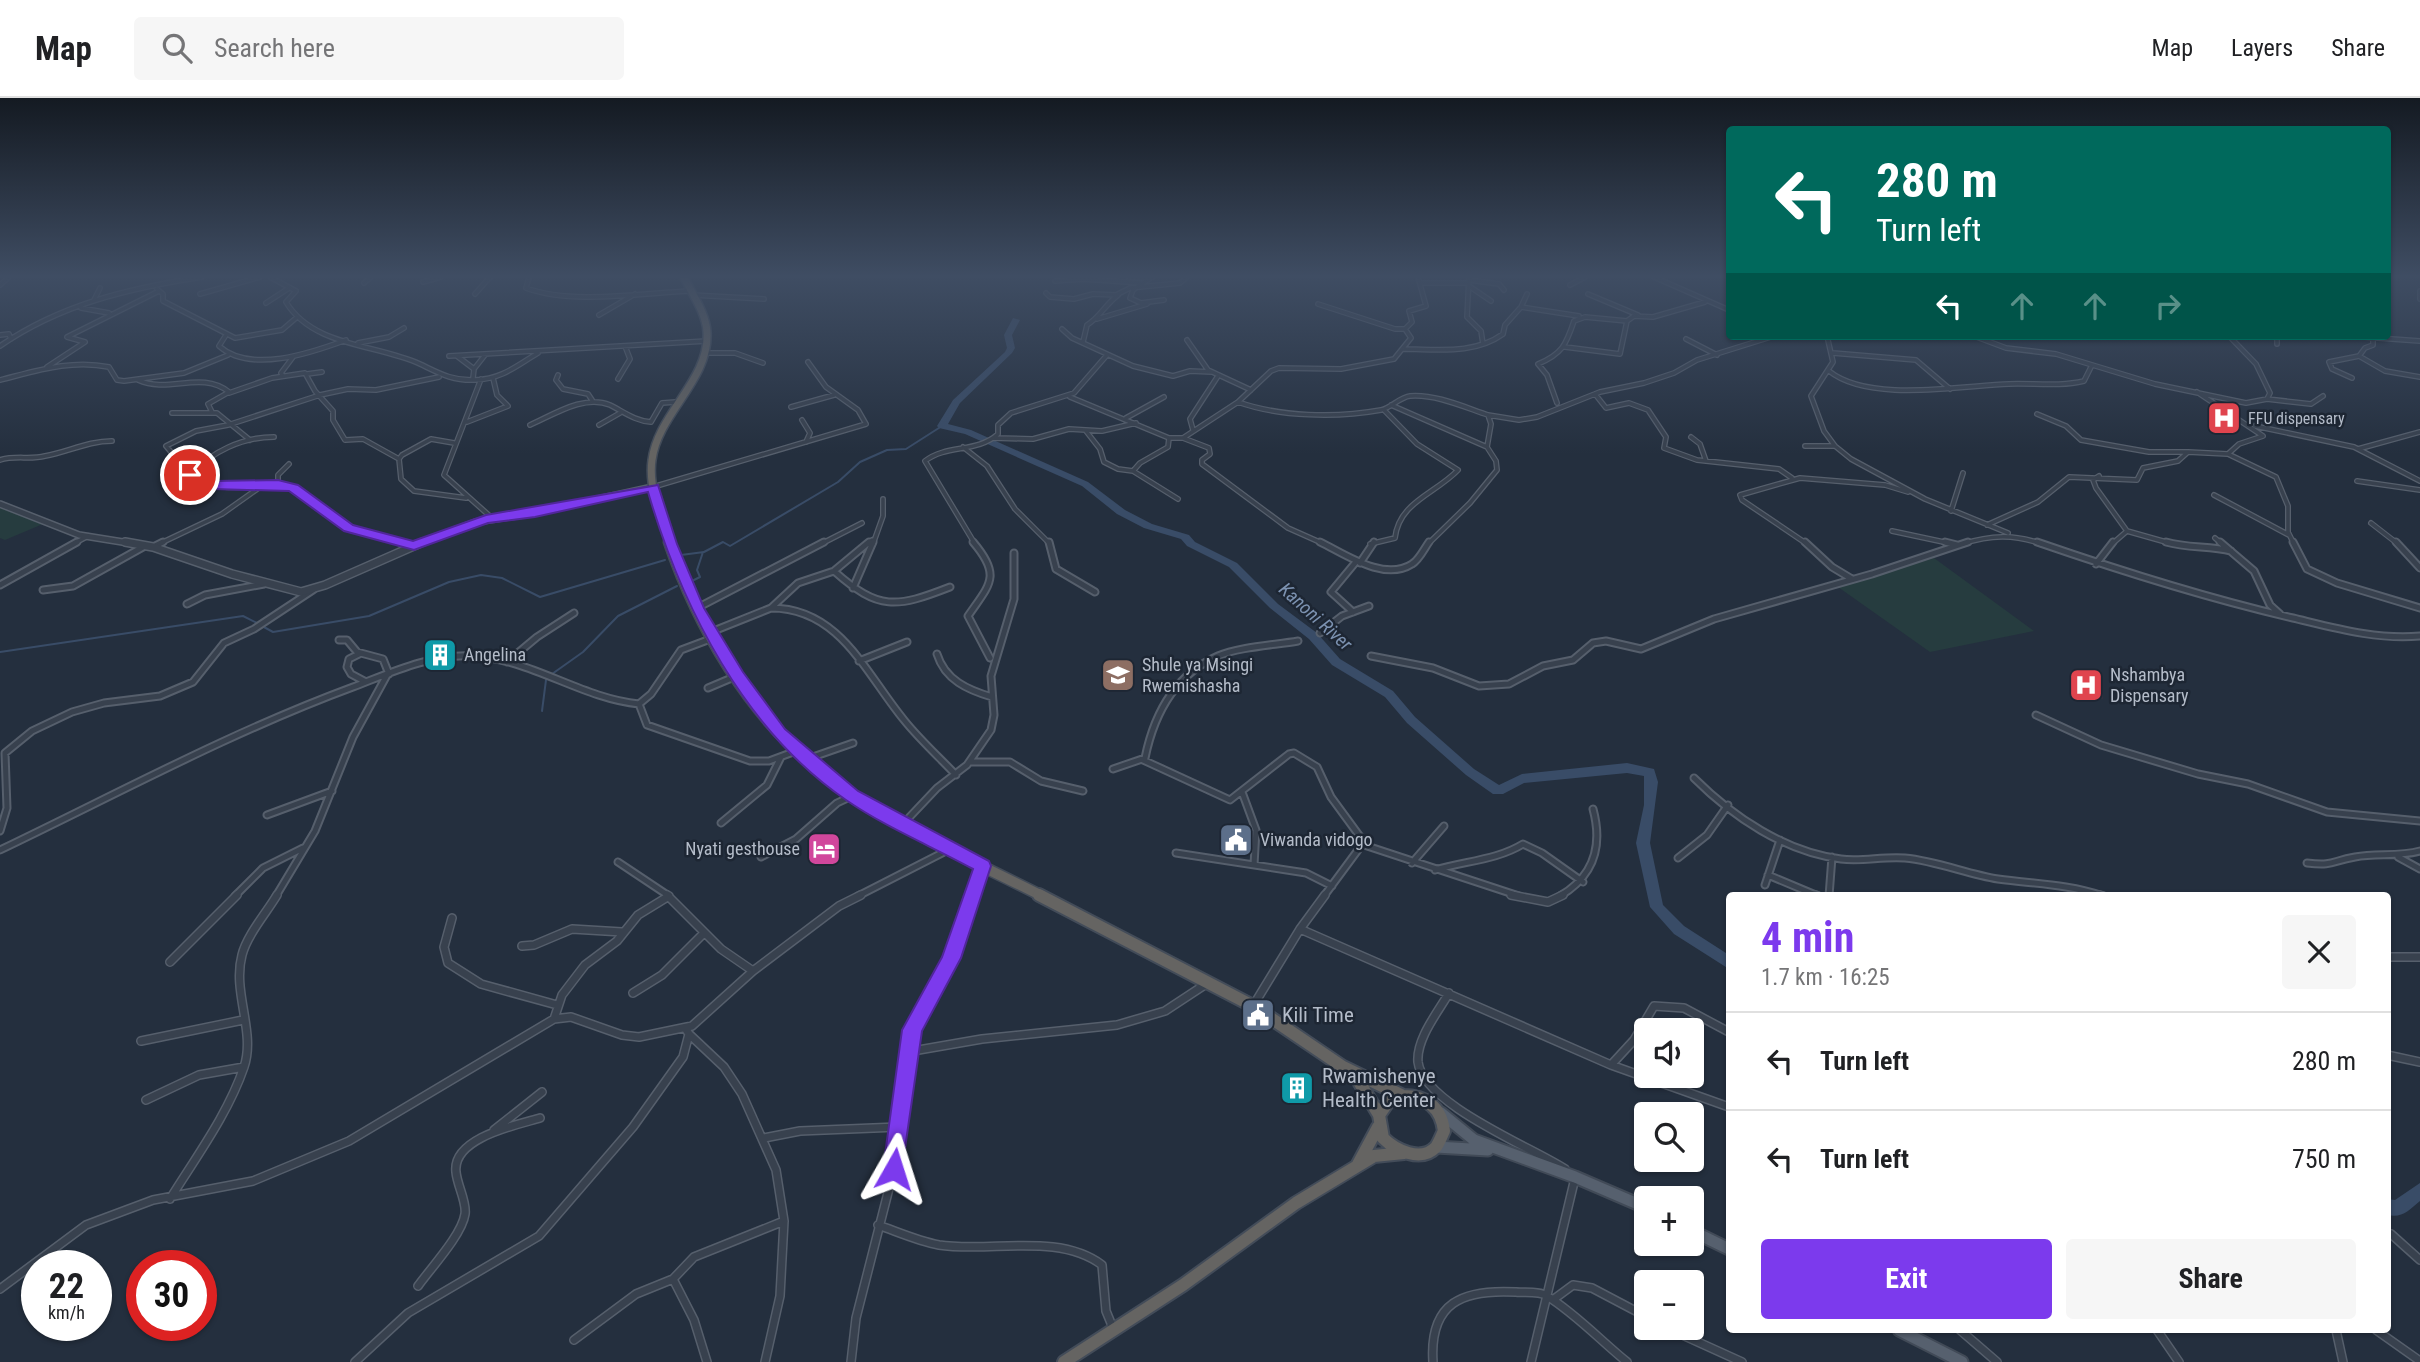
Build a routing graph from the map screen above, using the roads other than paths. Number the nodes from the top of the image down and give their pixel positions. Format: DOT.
graph roads {
  1 [pos="10,336"];
  2 [pos="19,336"];
  3 [pos="68,336"];
  4 [pos="225,336"];
  5 [pos="232,336"];
  6 [pos="254,336"];
  7 [pos="337,336"];
  8 [pos="391,336"];
  9 [pos="707,336"];
  10 [pos="1072,336"];
  11 [pos="1084,336"];
  12 [pos="1410,336"];
  13 [pos="1482,336"];
  14 [pos="1500,336"];
  15 [pos="1568,336"];
  16 [pos="1626,336"];
  17 [pos="12,339"];
  18 [pos="1686,339"];
  19 [pos="346,340"];
  20 [pos="1187,340"];
  21 [pos="1762,340"];
  22 [pos="1828,340"];
  23 [pos="1985,340"];
  24 [pos="2233,340"];
  25 [pos="2277,340"];
  26 [pos="2373,340"];
  27 [pos="2391,340"];
  28 [pos="707,341"];
  29 [pos="2420,341"];
  30 [pos="1083,342"];
  31 [pos="358,343"];
  32 [pos="1483,344"];
  33 [pos="2277,344"];
  34 [pos="0,346"];
  35 [pos="625,346"];
  36 [pos="1565,347"];
  37 [pos="1403,349"];
  38 [pos="538,352"];
  39 [pos="704,353"];
  40 [pos="1833,353"];
  41 [pos="228,355"];
  42 [pos="485,355"];
  43 [pos="1107,355"];
  44 [pos="1717,355"];
  45 [pos="449,356"];
  46 [pos="457,356"];
  47 [pos="2359,356"];
  48 [pos="293,357"];
  49 [pos="808,362"];
  50 [pos="764,363"];
  51 [pos="2091,367"];
  52 [pos="474,369"];
  53 [pos="41,370"];
  54 [pos="1829,371"];
  55 [pos="322,372"];
  56 [pos="1212,372"];
  57 [pos="307,374"];
  58 [pos="558,375"];
  59 [pos="283,376"];
  60 [pos="1218,376"];
  61 [pos="439,377"];
  62 [pos="2420,377"];
  63 [pos="494,378"];
  64 [pos="2351,378"];
  65 [pos="138,379"];
  66 [pos="473,379"];
  67 [pos="481,379"];
  68 [pos="618,379"];
  69 [pos="0,380"];
  70 [pos="1950,389"];
  71 [pos="1251,390"];
  72 [pos="229,393"];
  73 [pos="2197,393"];
  74 [pos="1595,394"];
  75 [pos="320,395"];
  76 [pos="834,395"];
  77 [pos="1069,396"];
  78 [pos="2323,396"];
  79 [pos="1164,397"];
  80 [pos="2267,399"];
  81 [pos="592,400"];
  82 [pos="676,402"];
  83 [pos="1238,402"];
  84 [pos="1557,403"];
  85 [pos="1391,405"];
  86 [pos="791,407"];
  87 [pos="1384,410"];
  88 [pos="212,412"];
  89 [pos="621,412"];
  90 [pos="172,413"];
  91 [pos="2037,414"];
  92 [pos="1488,415"];
  93 [pos="1126,418"];
  94 [pos="802,420"];
  95 [pos="465,423"];
  96 [pos="1136,424"];
  97 [pos="228,425"];
  98 [pos="530,425"];
  99 [pos="599,425"];
  100 [pos="2255,426"];
  101 [pos="1193,430"];
  102 [pos="1086,431"];
  103 [pos="2420,432"];
  104 [pos="274,437"];
  105 [pos="1691,437"];
  106 [pos="993,438"];
  107 [pos="1169,438"];
  108 [pos="1184,439"];
  109 [pos="250,440"];
  110 [pos="112,441"];
  111 [pos="454,443"];
  112 [pos="805,443"];
  113 [pos="1805,446"];
  114 [pos="1835,446"];
  115 [pos="963,447"];
  116 [pos="1487,447"];
  117 [pos="2358,449"];
  118 [pos="171,452"];
  119 [pos="2188,452"];
  120 [pos="2228,454"];
  121 [pos="399,459"];
  122 [pos="0,460"];
  123 [pos="1706,461"];
  124 [pos="289,464"];
  125 [pos="1133,471"];
  126 [pos="1963,473"];
  127 [pos="2099,476"];
  128 [pos="1792,478"];
  129 [pos="2357,481"];
  130 [pos="2420,481"];
  131 [pos="278,484"];
  132 [pos="264,485"];
  133 [pos="653,487"];
  134 [pos="2420,490"];
  135 [pos="1914,494"];
  136 [pos="2214,495"];
  137 [pos="468,498"];
  138 [pos="883,499"];
  139 [pos="1178,499"];
  140 [pos="0,504"];
  141 [pos="1951,511"];
  142 [pos="492,518"];
  143 [pos="862,523"];
  144 [pos="2371,523"];
  145 [pos="1987,525"];
  146 [pos="1892,531"];
  147 [pos="2127,531"];
  148 [pos="2289,535"];
  149 [pos="88,536"];
  150 [pos="2014,536"];
  151 [pos="2215,538"];
  152 [pos="872,540"];
  153 [pos="414,546"];
  154 [pos="1960,546"];
  155 [pos="143,547"];
  156 [pos="153,547"];
  157 [pos="2231,551"];
  158 [pos="1014,553"];
  159 [pos="1357,563"];
  160 [pos="2096,564"];
  161 [pos="2420,568"];
  162 [pos="834,572"];
  163 [pos="1852,579"];
  164 [pos="264,583"];
  165 [pos="0,585"];
  166 [pos="950,587"];
  167 [pos="853,588"];
  168 [pos="43,590"];
  169 [pos="313,590"];
  170 [pos="1095,592"];
  171 [pos="187,604"];
  172 [pos="1369,606"];
  173 [pos="697,608"];
  174 [pos="771,608"];
  175 [pos="2420,608"];
  176 [pos="1353,612"];
  177 [pos="575,613"];
  178 [pos="2282,616"];
  179 [pos="1320,633"];
  180 [pos="713,635"];
  181 [pos="2420,636"];
  182 [pos="339,640"];
  183 [pos="1298,641"];
  184 [pos="907,642"];
  185 [pos="359,654"];
  186 [pos="937,654"];
  187 [pos="1371,656"];
  188 [pos="990,658"];
  189 [pos="859,661"];
  190 [pos="507,662"];
  191 [pos="388,674"];
  192 [pos="737,676"];
  193 [pos="366,682"];
  194 [pos="708,688"];
  195 [pos="992,697"];
  196 [pos="639,704"];
  197 [pos="2036,715"];
  198 [pos="853,743"];
  199 [pos="796,751"];
  200 [pos="780,757"];
  201 [pos="807,759"];
  202 [pos="1143,760"];
  203 [pos="970,762"];
  204 [pos="1113,769"];
  205 [pos="956,775"];
  206 [pos="1694,778"];
  207 [pos="332,791"];
  208 [pos="1083,791"];
  209 [pos="1242,792"];
  210 [pos="852,796"];
  211 [pos="1728,805"];
  212 [pos="1593,809"];
  213 [pos="267,815"];
  214 [pos="2420,821"];
  215 [pos="721,823"];
  216 [pos="903,824"];
  217 [pos="1444,826"];
  218 [pos="0,831"];
  219 [pos="1780,840"];
  220 [pos="1361,844"];
  221 [pos="306,846"];
  222 [pos="951,849"];
  223 [pos="0,850"];
  224 [pos="2420,851"];
  225 [pos="1176,853"];
  226 [pos="761,857"];
  227 [pos="1832,857"];
  228 [pos="2398,857"];
  229 [pos="1678,858"];
  230 [pos="618,862"];
  231 [pos="1412,863"];
  232 [pos="2307,863"];
  233 [pos="1254,865"];
  234 [pos="983,866"];
  235 [pos="2420,869"];
  236 [pos="1435,870"];
  237 [pos="1768,874"];
  238 [pos="1583,882"];
  239 [pos="1765,885"];
  240 [pos="1332,886"];
  241 [pos="1809,892"];
  242 [pos="1829,892"];
  243 [pos="2092,892"];
  244 [pos="669,897"];
  245 [pos="452,918"];
  246 [pos="1300,929"];
  247 [pos="622,932"];
  248 [pos="704,933"];
  249 [pos="522,946"];
  250 [pos="2391,957"];
  251 [pos="2420,957"];
  252 [pos="170,962"];
  253 [pos="753,971"];
  254 [pos="1209,982"];
  255 [pos="633,992"];
  256 [pos="1449,993"];
  257 [pos="557,1005"];
  258 [pos="1253,1006"];
  259 [pos="554,1019"];
  260 [pos="243,1020"];
  261 [pos="1726,1030"];
  262 [pos="687,1031"];
  263 [pos="141,1041"];
  264 [pos="907,1052"];
  265 [pos="2391,1056"];
  266 [pos="2420,1062"];
  267 [pos="1611,1065"];
  268 [pos="244,1067"];
  269 [pos="1355,1076"];
  270 [pos="542,1092"];
  271 [pos="1401,1095"];
  272 [pos="146,1100"];
  273 [pos="1726,1106"];
  274 [pos="1440,1113"];
  275 [pos="540,1118"];
  276 [pos="1378,1121"];
  277 [pos="898,1127"];
  278 [pos="491,1132"];
  279 [pos="764,1138"];
  280 [pos="1436,1147"];
  281 [pos="1500,1152"];
  282 [pos="1405,1153"];
  283 [pos="1357,1166"];
  284 [pos="1575,1177"];
  285 [pos="170,1199"];
  286 [pos="1634,1202"];
  287 [pos="784,1221"];
  288 [pos="878,1225"];
  289 [pos="2391,1234"];
  290 [pos="1704,1237"];
  291 [pos="1726,1248"];
  292 [pos="2420,1260"];
  293 [pos="673,1279"];
  294 [pos="418,1286"];
  295 [pos="0,1289"];
  296 [pos="1545,1294"];
  297 [pos="1554,1299"];
  298 [pos="1634,1310"];
  299 [pos="1113,1328"];
  300 [pos="1905,1333"];
  301 [pos="1963,1333"];
  302 [pos="2159,1333"];
  303 [pos="2337,1333"];
  304 [pos="2380,1333"];
  305 [pos="574,1340"];
  306 [pos="1693,1340"];
  307 [pos="355,1362"];
  308 [pos="707,1362"];
  309 [pos="765,1362"];
  310 [pos="851,1362"];
  311 [pos="1064,1362"];
  312 [pos="1433,1362"];
  313 [pos="1531,1362"];
  314 [pos="1627,1362"];
  315 [pos="1742,1362"];
  316 [pos="1962,1362"];
  317 [pos="1997,1362"];
  318 [pos="2179,1362"];
  319 [pos="2343,1362"];
  320 [pos="2420,1362"];
  1 -- 17 [label="street"];
  2 -- 17 [label="street"];
  3 -- 53 [label="street"];
  4 -- 41 [label="street"];
  5 -- 6 [label="street"];
  7 -- 19 [label="street"];
  8 -- 31 [label="street"];
  9 -- 28 [label="highway"];
  10 -- 30 [label="street"];
  11 -- 30 [label="street"];
  12 -- 37 [label="street"];
  13 -- 32 [label="street"];
  14 -- 32 [label="street"];
  15 -- 36 [label="street"];
  16 -- 36 [label="street"];
  17 -- 34 [label="street"];
  18 -- 44 [label="street"];
  19 -- 31 [label="street"];
  19 -- 48 [label="street"];
  20 -- 56 [label="street"];
  21 -- 44 [label="street"];
  22 -- 40 [label="street"];
  23 -- 51 [label="street"];
  24 -- 80 [label="street"];
  25 -- 33 [label="street"];
  26 -- 47 [label="street"];
  27 -- 29 [label="street"];
  28 -- 35 [label="street"];
  28 -- 39 [label="highway"];
  30 -- 43 [label="street"];
  31 -- 61 [label="street"];
  32 -- 37 [label="street"];
  35 -- 38 [label="street"];
  35 -- 68 [label="street"];
  36 -- 84 [label="street"];
  37 -- 71 [label="street"];
  38 -- 42 [label="street"];
  38 -- 63 [label="street"];
  39 -- 50 [label="street"];
  39 -- 82 [label="highway"];
  40 -- 54 [label="street"];
  40 -- 70 [label="street"];
  41 -- 48 [label="street"];
  41 -- 65 [label="street"];
  42 -- 46 [label="street"];
  42 -- 52 [label="street"];
  43 -- 56 [label="street"];
  43 -- 77 [label="street"];
  44 -- 74 [label="street"];
  45 -- 46 [label="street"];
  46 -- 52 [label="street"];
  47 -- 62 [label="street"];
  47 -- 64 [label="street"];
  48 -- 59 [label="street"];
  49 -- 76 [label="street"];
  51 -- 70 [label="street"];
  51 -- 73 [label="street"];
  52 -- 66 [label="street"];
  53 -- 65 [label="street"];
  53 -- 69 [label="street"];
  54 -- 70 [label="street"];
  54 -- 114 [label="street"];
  55 -- 57 [label="street"];
  56 -- 60 [label="street"];
  57 -- 59 [label="street"];
  57 -- 75 [label="street"];
  58 -- 81 [label="street"];
  59 -- 72 [label="street"];
  60 -- 71 [label="street"];
  60 -- 101 [label="street"];
  61 -- 66 [label="street"];
  61 -- 75 [label="street"];
  63 -- 67 [label="street"];
  63 -- 95 [label="street"];
  65 -- 72 [label="street"];
  66 -- 67 [label="street"];
  67 -- 95 [label="street"];
  71 -- 83 [label="street"];
  72 -- 88 [label="street"];
  73 -- 80 [label="street"];
  73 -- 100 [label="street"];
  74 -- 92 [label="street"];
  74 -- 123 [label="street"];
  75 -- 97 [label="street"];
  75 -- 121 [label="street"];
  76 -- 86 [label="street"];
  76 -- 112 [label="street"];
  77 -- 93 [label="street"];
  77 -- 106 [label="street"];
  78 -- 80 [label="street"];
  79 -- 93 [label="street"];
  81 -- 89 [label="street"];
  81 -- 98 [label="street"];
  82 -- 89 [label="street"];
  82 -- 133 [label="highway"];
  83 -- 87 [label="street"];
  83 -- 101 [label="street"];
  85 -- 87 [label="street"];
  85 -- 92 [label="street"];
  85 -- 116 [label="street"];
  87 -- 159 [label="street"];
  88 -- 90 [label="street"];
  88 -- 97 [label="street"];
  89 -- 99 [label="street"];
  91 -- 119 [label="street"];
  92 -- 116 [label="street"];
  93 -- 96 [label="street"];
  94 -- 112 [label="street"];
  95 -- 111 [label="street"];
  96 -- 102 [label="street"];
  96 -- 107 [label="street"];
  97 -- 109 [label="street"];
  97 -- 118 [label="street"];
  100 -- 117 [label="street"];
  100 -- 120 [label="street"];
  101 -- 108 [label="street"];
  102 -- 106 [label="street"];
  102 -- 125 [label="street"];
  103 -- 117 [label="street"];
  104 -- 109 [label="street"];
  105 -- 123 [label="street"];
  106 -- 115 [label="street"];
  107 -- 108 [label="street"];
  107 -- 125 [label="street"];
  108 -- 159 [label="street"];
  109 -- 132 [label="street"];
  110 -- 122 [label="street"];
  111 -- 121 [label="street"];
  111 -- 137 [label="street"];
  112 -- 133 [label="street"];
  113 -- 114 [label="street"];
  114 -- 135 [label="street"];
  115 -- 170 [label="street"];
  115 -- 188 [label="street"];
  116 -- 159 [label="street"];
  117 -- 130 [label="street"];
  119 -- 120 [label="street"];
  119 -- 127 [label="street"];
  120 -- 148 [label="street"];
  121 -- 137 [label="street"];
  123 -- 128 [label="street"];
  124 -- 131 [label="street"];
  125 -- 139 [label="street"];
  126 -- 141 [label="street"];
  127 -- 145 [label="street"];
  127 -- 147 [label="street"];
  128 -- 135 [label="street"];
  128 -- 163 [label="street"];
  129 -- 134 [label="street"];
  131 -- 132 [label="street"];
  131 -- 153 [label="street"];
  132 -- 156 [label="street"];
  133 -- 142 [label="street"];
  133 -- 173 [label="highway"];
  135 -- 141 [label="street"];
  136 -- 148 [label="street"];
  137 -- 142 [label="street"];
  138 -- 152 [label="street"];
  140 -- 149 [label="street"];
  141 -- 145 [label="street"];
  142 -- 153 [label="street"];
  143 -- 173 [label="street"];
  144 -- 161 [label="street"];
  145 -- 150 [label="street"];
  146 -- 154 [label="street"];
  147 -- 157 [label="street"];
  147 -- 160 [label="street"];
  148 -- 175 [label="street"];
  149 -- 155 [label="street"];
  149 -- 165 [label="street"];
  150 -- 154 [label="street"];
  150 -- 160 [label="street"];
  151 -- 157 [label="street"];
  152 -- 162 [label="street"];
  152 -- 167 [label="street"];
  153 -- 169 [label="street"];
  154 -- 163 [label="street"];
  155 -- 156 [label="street"];
  155 -- 168 [label="street"];
  156 -- 164 [label="street"];
  157 -- 178 [label="street"];
  158 -- 195 [label="street"];
  159 -- 176 [label="street"];
  160 -- 178 [label="street"];
  162 -- 167 [label="street"];
  162 -- 174 [label="street"];
  163 -- 187 [label="street"];
  164 -- 169 [label="street"];
  164 -- 171 [label="street"];
  166 -- 167 [label="street"];
  169 -- 218 [label="street"];
  172 -- 176 [label="street"];
  173 -- 180 [label="highway"];
  174 -- 180 [label="street"];
  174 -- 189 [label="street"];
  176 -- 179 [label="street"];
  177 -- 190 [label="street"];
  178 -- 181 [label="street"];
  180 -- 192 [label="highway"];
  180 -- 196 [label="street"];
  182 -- 185 [label="street"];
  183 -- 202 [label="street"];
  184 -- 189 [label="street"];
  185 -- 191 [label="street"];
  185 -- 193 [label="street"];
  186 -- 195 [label="street"];
  189 -- 205 [label="street"];
  190 -- 191 [label="street"];
  190 -- 196 [label="street"];
  191 -- 193 [label="street"];
  191 -- 207 [label="street"];
  192 -- 194 [label="street"];
  192 -- 199 [label="highway"];
  193 -- 223 [label="street"];
  195 -- 203 [label="street"];
  196 -- 200 [label="street"];
  197 -- 214 [label="street"];
  198 -- 201 [label="street"];
  199 -- 200 [label="street"];
  199 -- 201 [label="highway"];
  200 -- 215 [label="street"];
  201 -- 210 [label="highway"];
  202 -- 204 [label="street"];
  202 -- 209 [label="street"];
  203 -- 205 [label="street"];
  203 -- 208 [label="street"];
  205 -- 216 [label="street"];
  206 -- 211 [label="street"];
  207 -- 213 [label="street"];
  207 -- 221 [label="street"];
  209 -- 220 [label="street"];
  209 -- 233 [label="street"];
  210 -- 216 [label="highway"];
  210 -- 226 [label="street"];
  211 -- 219 [label="street"];
  211 -- 229 [label="street"];
  212 -- 238 [label="street"];
  216 -- 222 [label="highway"];
  217 -- 231 [label="street"];
  219 -- 227 [label="street"];
  219 -- 237 [label="street"];
  220 -- 231 [label="street"];
  220 -- 240 [label="street"];
  221 -- 252 [label="street"];
  221 -- 260 [label="street"];
  222 -- 234 [label="highway"];
  222 -- 253 [label="street"];
  224 -- 228 [label="street"];
  225 -- 233 [label="street"];
  227 -- 242 [label="street"];
  227 -- 243 [label="street"];
  228 -- 232 [label="street"];
  228 -- 235 [label="street"];
  230 -- 244 [label="street"];
  231 -- 236 [label="street"];
  233 -- 240 [label="street"];
  234 -- 254 [label="highway"];
  234 -- 264 [label="street"];
  236 -- 238 [label="street"];
  236 -- 238 [label="street"];
  237 -- 239 [label="street"];
  237 -- 241 [label="street"];
  240 -- 246 [label="street"];
  244 -- 247 [label="street"];
  244 -- 248 [label="street"];
  245 -- 257 [label="street"];
  246 -- 256 [label="street"];
  246 -- 258 [label="street"];
  247 -- 249 [label="street"];
  247 -- 257 [label="street"];
  248 -- 253 [label="street"];
  248 -- 255 [label="street"];
  250 -- 251 [label="street"];
  253 -- 262 [label="street"];
  254 -- 258 [label="highway"];
  254 -- 264 [label="street"];
  256 -- 267 [label="street"];
  256 -- 284 [label="street"];
  257 -- 259 [label="street"];
  258 -- 269 [label="highway"];
  259 -- 262 [label="street"];
  259 -- 285 [label="street"];
  260 -- 263 [label="street"];
  260 -- 268 [label="street"];
  261 -- 267 [label="street"];
  262 -- 279 [label="street"];
  262 -- 307 [label="street"];
  264 -- 277 [label="street"];
  265 -- 266 [label="street"];
  267 -- 273 [label="street"];
  268 -- 272 [label="street"];
  268 -- 285 [label="street"];
  269 -- 271 [label="highway"];
  269 -- 276 [label="highway"];
  270 -- 278 [label="street"];
  271 -- 274 [label="highway"];
  271 -- 276 [label="highway"];
  274 -- 280 [label="highway"];
  274 -- 281 [label="main road"];
  275 -- 278 [label="street"];
  276 -- 282 [label="highway"];
  276 -- 283 [label="highway"];
  277 -- 279 [label="street"];
  277 -- 288 [label="street"];
  278 -- 294 [label="street"];
  279 -- 287 [label="street"];
  280 -- 281 [label="main road"];
  280 -- 282 [label="highway"];
  281 -- 284 [label="main road"];
  282 -- 283 [label="highway"];
  283 -- 299 [label="highway"];
  284 -- 286 [label="main road"];
  284 -- 296 [label="street"];
  285 -- 295 [label="street"];
  287 -- 293 [label="street"];
  287 -- 309 [label="street"];
  288 -- 299 [label="street"];
  288 -- 310 [label="street"];
  289 -- 292 [label="street"];
  290 -- 291 [label="main road"];
  293 -- 305 [label="street"];
  293 -- 308 [label="street"];
  296 -- 297 [label="street"];
  296 -- 312 [label="street"];
  296 -- 313 [label="street"];
  297 -- 298 [label="street"];
  297 -- 314 [label="street"];
  299 -- 311 [label="highway"];
  300 -- 316 [label="main road"];
  301 -- 317 [label="street"];
  302 -- 318 [label="street"];
  303 -- 319 [label="street"];
  304 -- 320 [label="street"];
  306 -- 315 [label="street"];
}
